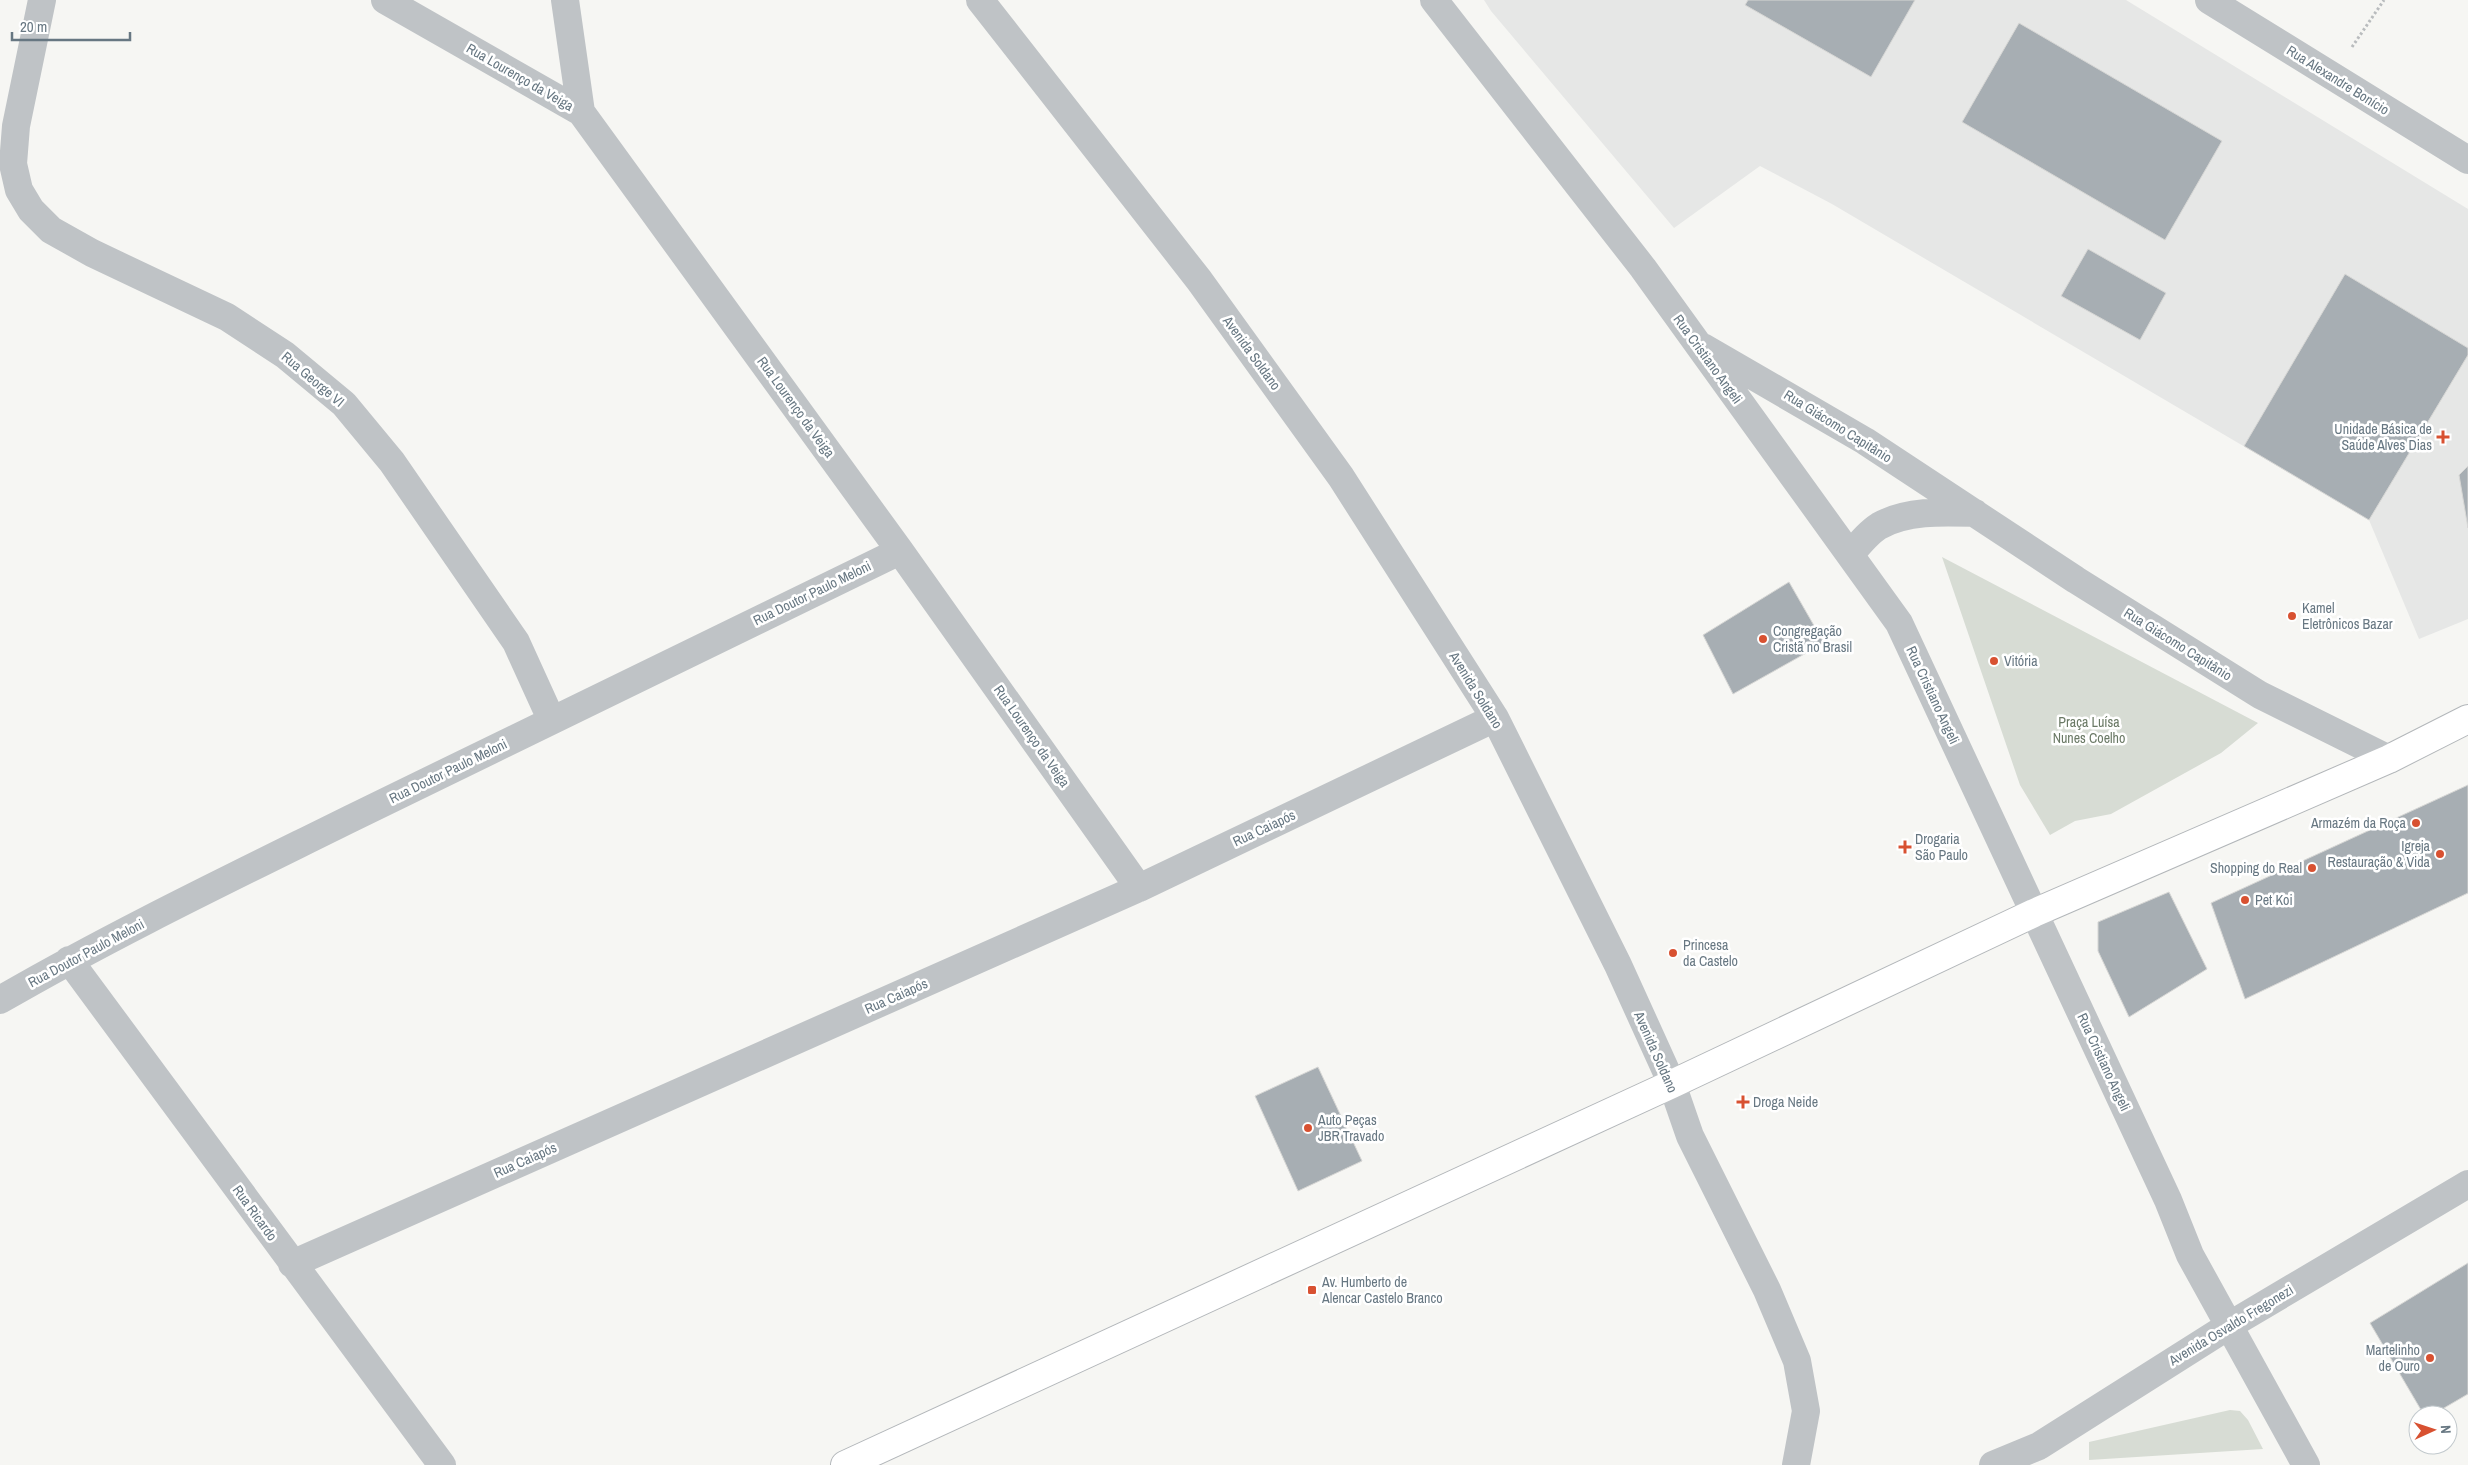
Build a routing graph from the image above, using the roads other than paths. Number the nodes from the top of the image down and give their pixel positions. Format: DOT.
graph roads {
  1 [pos="42,0"];
  2 [pos="385,0"];
  3 [pos="565,0"];
  4 [pos="980,0"];
  5 [pos="1434,0"];
  6 [pos="2209,0"];
  7 [pos="581,112"];
  8 [pos="2468,160"];
  9 [pos="1697,344"];
  10 [pos="1975,514"];
  11 [pos="900,550"];
  12 [pos="1851,554"];
  13 [pos="1495,718"];
  14 [pos="551,719"];
  15 [pos="2468,719"];
  16 [pos="2389,759"];
  17 [pos="1139,888"];
  18 [pos="2034,913"];
  19 [pos="69,960"];
  20 [pos="0,1000"];
  21 [pos="1672,1084"];
  22 [pos="2468,1184"];
  23 [pos="292,1264"];
  24 [pos="2230,1325"];
  25 [pos="2040,1455"];
  26 [pos="442,1465"];
  27 [pos="845,1465"];
  28 [pos="1796,1465"];
  29 [pos="1993,1465"];
  30 [pos="2306,1465"];
  1 -- 14 [label="street, Rua George VI"];
  2 -- 7 [label="street, Rua Lourenço da Veiga"];
  3 -- 7 [label="street"];
  4 -- 13 [label="street, Avenida Soldano"];
  5 -- 9 [label="street, Rua Cristiano Angeli"];
  6 -- 8 [label="street, Rua Alexandre Bonício"];
  7 -- 11 [label="street, Rua Lourenço da Veiga"];
  9 -- 10 [label="street, Rua Giácomo Capitânio"];
  9 -- 12 [label="street, Rua Cristiano Angeli"];
  10 -- 12 [label="street"];
  10 -- 16 [label="street, Rua Giácomo Capitânio"];
  11 -- 14 [label="street, Rua Doutor Paulo Meloni"];
  11 -- 17 [label="street, Rua Lourenço da Veiga"];
  12 -- 18 [label="street, Rua Cristiano Angeli"];
  13 -- 17 [label="street, Rua Caiapós"];
  13 -- 21 [label="street, Avenida Soldano"];
  14 -- 19 [label="street, Rua Doutor Paulo Meloni"];
  15 -- 16 [label="main road"];
  16 -- 18 [label="main road"];
  17 -- 23 [label="street, Rua Caiapós"];
  18 -- 21 [label="main road"];
  18 -- 24 [label="street, Rua Cristiano Angeli"];
  19 -- 20 [label="street, Rua Doutor Paulo Meloni"];
  19 -- 23 [label="street, Rua Ricardo"];
  21 -- 27 [label="main road"];
  21 -- 28 [label="street, Avenida Soldano"];
  22 -- 24 [label="street, Avenida Osvaldo Fregonezi"];
  23 -- 26 [label="street, Rua Ricardo"];
  24 -- 25 [label="street, Avenida Osvaldo Fregonezi"];
  24 -- 30 [label="street, Rua Cristiano Angeli"];
  25 -- 29 [label="street, Avenida Osvaldo Fregonezi"];
}
